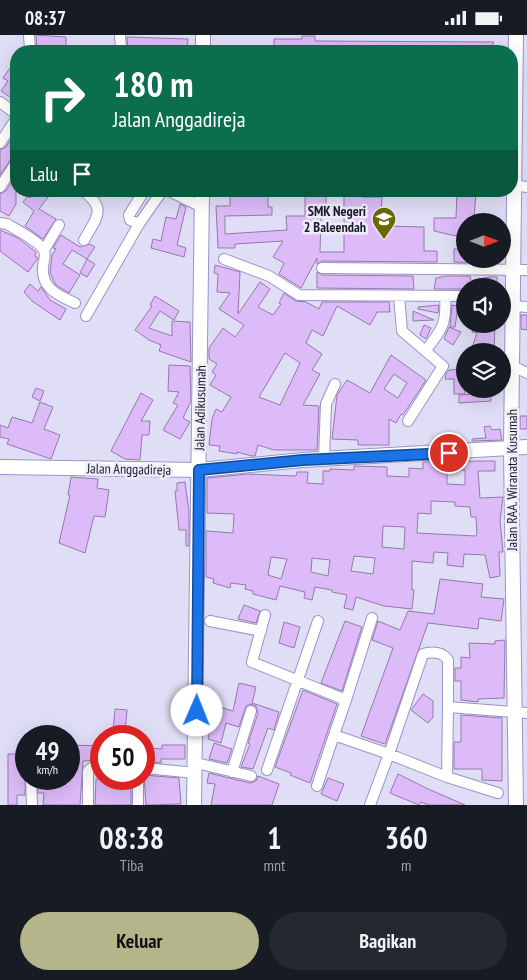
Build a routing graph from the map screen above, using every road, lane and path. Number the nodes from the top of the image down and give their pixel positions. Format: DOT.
graph roads {
  1 [pos="10,128"];
  2 [pos="0,143"];
  3 [pos="10,172"];
  4 [pos="0,187"];
  5 [pos="92,197"];
  6 [pos="140,197"];
  7 [pos="158,197"];
  8 [pos="181,197"];
  9 [pos="202,197"];
  10 [pos="514,197"];
  11 [pos="202,207"];
  12 [pos="0,223"];
  13 [pos="59,225"];
  14 [pos="139,225"];
  15 [pos="84,240"];
  16 [pos="44,250"];
  17 [pos="224,259"];
  18 [pos="322,267"];
  19 [pos="520,271"];
  20 [pos="456,296"];
  21 [pos="399,297"];
  22 [pos="445,297"];
  23 [pos="514,301"];
  24 [pos="75,303"];
  25 [pos="86,316"];
  26 [pos="426,350"];
  27 [pos="513,366"];
  28 [pos="527,373"];
  29 [pos="335,384"];
  30 [pos="408,421"];
  31 [pos="527,447"];
  32 [pos="511,448"];
  33 [pos="324,459"];
  34 [pos="0,467"];
  35 [pos="199,470"];
  36 [pos="265,615"];
  37 [pos="372,618"];
  38 [pos="210,621"];
  39 [pos="318,621"];
  40 [pos="261,631"];
  41 [pos="297,680"];
  42 [pos="346,700"];
  43 [pos="448,707"];
  44 [pos="251,711"];
  45 [pos="522,712"];
  46 [pos="334,735"];
  47 [pos="389,755"];
  48 [pos="155,768"];
  49 [pos="196,768"];
  50 [pos="90,769"];
  51 [pos="267,770"];
  52 [pos="232,772"];
  53 [pos="251,776"];
  54 [pos="447,777"];
  55 [pos="317,786"];
  56 [pos="31,790"];
  57 [pos="138,790"];
  58 [pos="498,793"];
  59 [pos="32,805"];
  60 [pos="88,805"];
  61 [pos="138,805"];
  62 [pos="194,805"];
  63 [pos="370,805"];
  64 [pos="516,805"];
  1 -- 2 [label="street"];
  3 -- 4 [label="street"];
  5 -- 15 [label="street"];
  6 -- 14 [label="street"];
  7 -- 14 [label="street"];
  8 -- 11 [label="street"];
  9 -- 11 [label="main road, Jalan Adikusumah"];
  10 -- 19 [label="main road, Jalan RAA. Wiranata Kusumah"];
  11 -- 35 [label="main road, Jalan Adikusumah"];
  12 -- 16 [label="street"];
  13 -- 16 [label="street"];
  14 -- 25 [label="street"];
  16 -- 24 [label="street"];
  17 -- 21 [label="street"];
  18 -- 19 [label="street"];
  19 -- 23 [label="main road, Jalan RAA. Wiranata Kusumah"];
  20 -- 22 [label="street"];
  21 -- 22 [label="street"];
  21 -- 26 [label="street"];
  22 -- 26 [label="street"];
  23 -- 27 [label="main road, Jalan RAA. Wiranata Kusumah"];
  26 -- 30 [label="street"];
  27 -- 28 [label="street"];
  27 -- 32 [label="main road, Jalan RAA. Wiranata Kusumah"];
  29 -- 33 [label="street"];
  31 -- 32 [label="main road, Jalan Anggadireja"];
  32 -- 33 [label="main road, Jalan Anggadireja"];
  32 -- 45 [label="main road, Jalan RAA. Wiranata Kusumah"];
  33 -- 35 [label="main road, Jalan Anggadireja"];
  34 -- 35 [label="main road, Jalan Anggadireja"];
  35 -- 49 [label="main road, Jalan Adikusumah"];
  36 -- 40 [label="street"];
  37 -- 42 [label="street"];
  38 -- 40 [label="street"];
  39 -- 41 [label="street"];
  40 -- 41 [label="street"];
  41 -- 42 [label="street"];
  41 -- 51 [label="street"];
  42 -- 46 [label="street"];
  43 -- 45 [label="street"];
  43 -- 47 [label="street"];
  43 -- 54 [label="street"];
  44 -- 52 [label="street"];
  45 -- 64 [label="main road, Jalan RAA. Wiranata Kusumah"];
  46 -- 47 [label="street"];
  46 -- 55 [label="street"];
  47 -- 54 [label="street"];
  47 -- 63 [label="street"];
  48 -- 49 [label="street"];
  49 -- 52 [label="street"];
  49 -- 62 [label="main road, Jalan Adikusumah"];
  50 -- 60 [label="street"];
  52 -- 53 [label="street"];
  54 -- 58 [label="street"];
  56 -- 59 [label="street"];
  57 -- 61 [label="street"];
}
